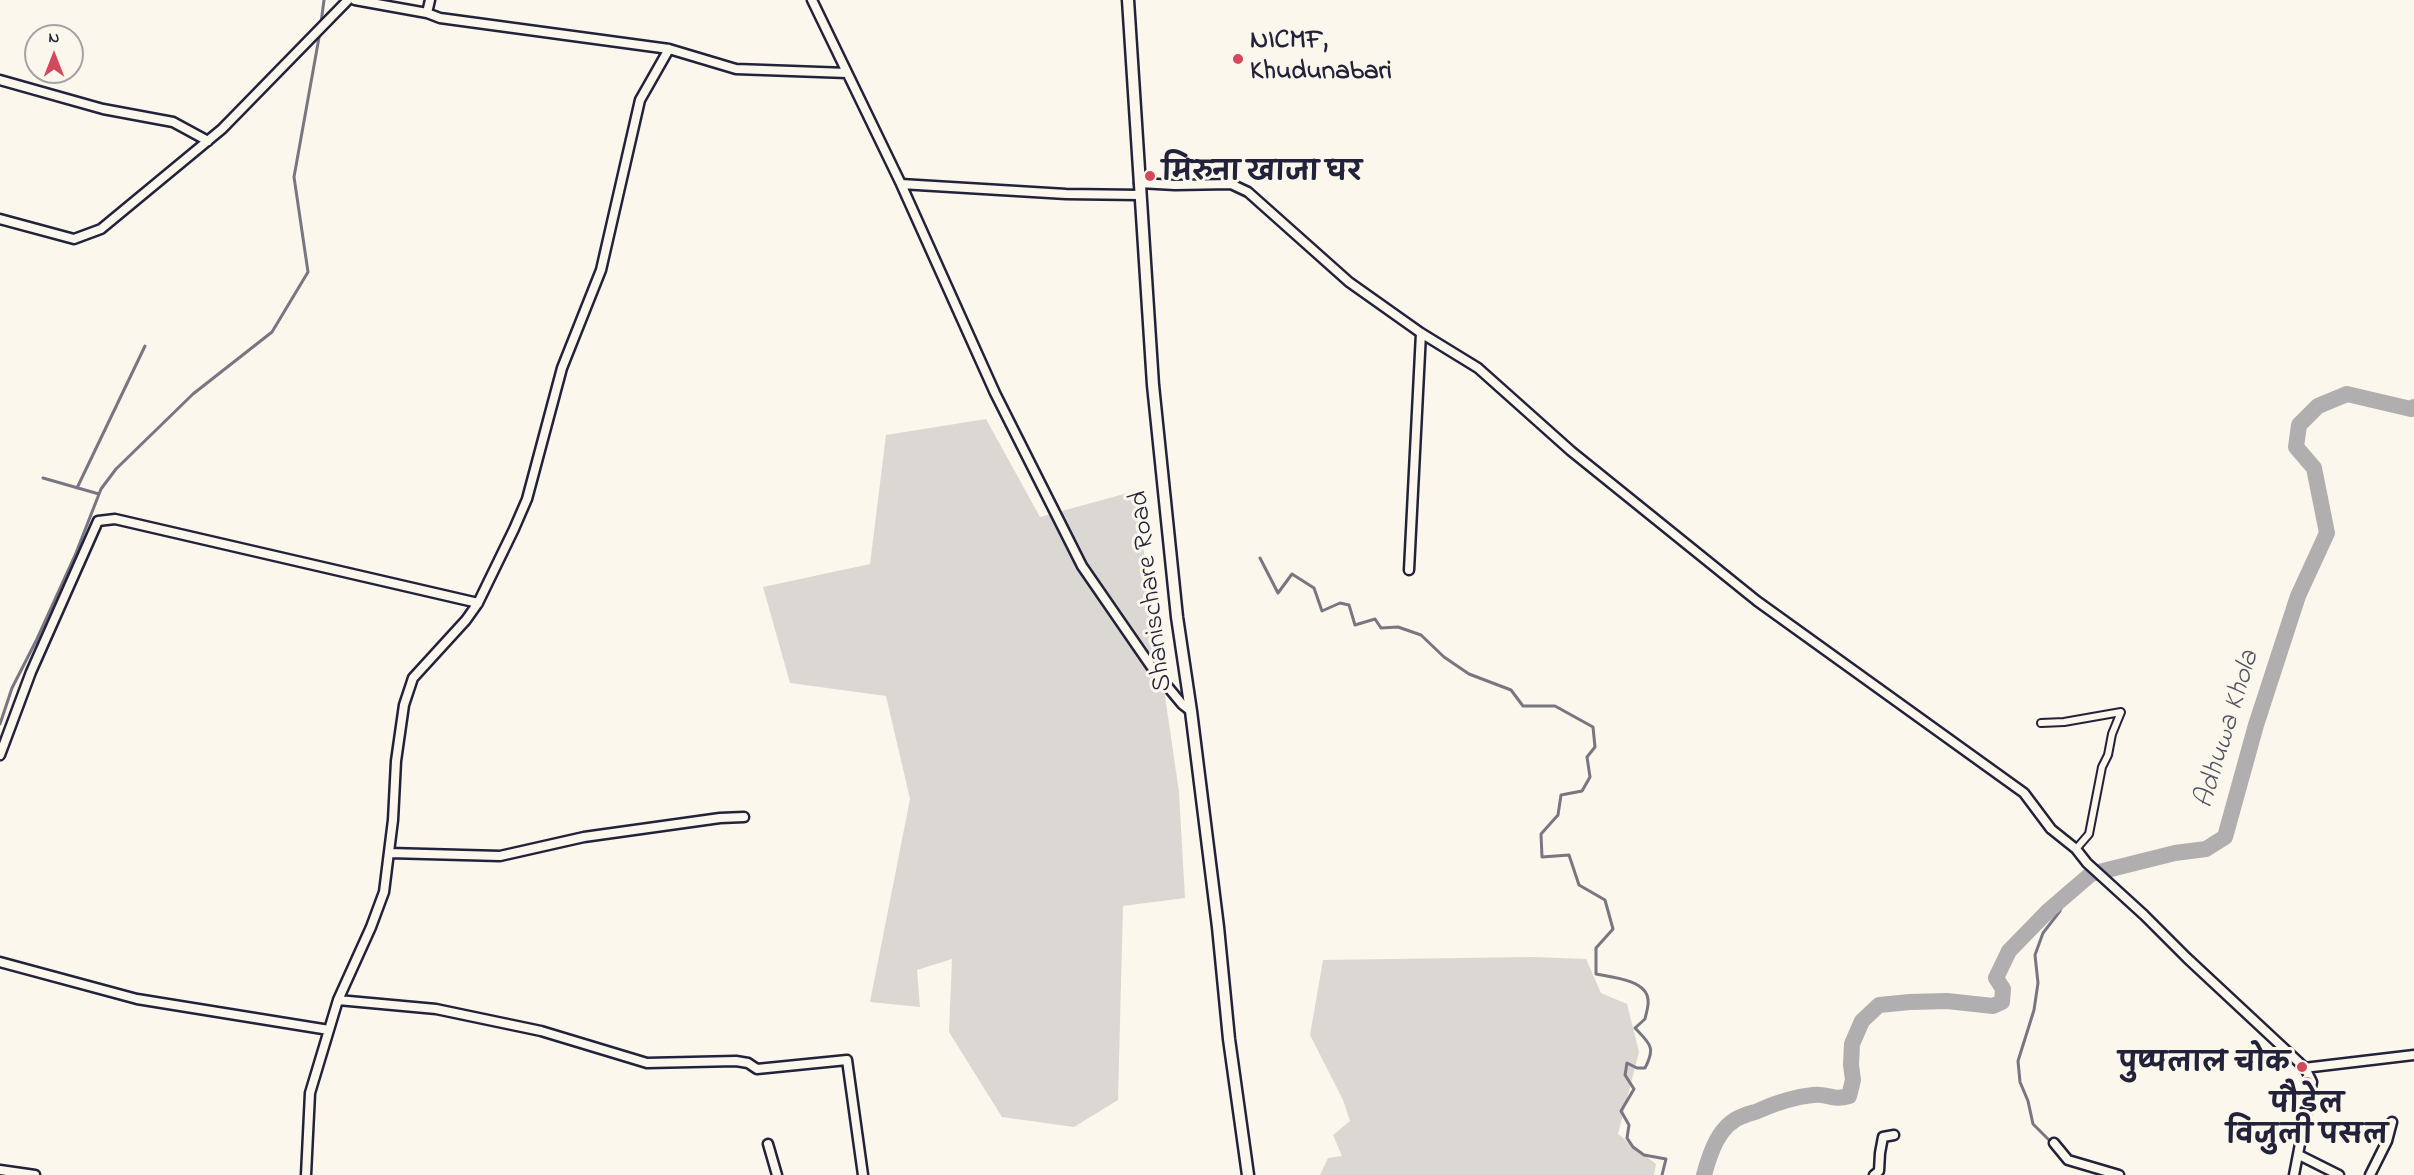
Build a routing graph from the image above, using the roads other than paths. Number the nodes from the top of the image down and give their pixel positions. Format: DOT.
graph roads {
  1 [pos="348,0"];
  2 [pos="355,0"];
  3 [pos="430,0"];
  4 [pos="812,0"];
  5 [pos="1128,0"];
  6 [pos="427,13"];
  7 [pos="669,49"];
  8 [pos="847,73"];
  9 [pos="0,80"];
  10 [pos="208,141"];
  11 [pos="1139,183"];
  12 [pos="901,184"];
  13 [pos="1140,195"];
  14 [pos="0,219"];
  15 [pos="1421,333"];
  16 [pos="1409,570"];
  17 [pos="478,603"];
  18 [pos="1191,711"];
  19 [pos="2041,723"];
  20 [pos="0,755"];
  21 [pos="744,818"];
  22 [pos="2076,849"];
  23 [pos="389,853"];
  24 [pos="0,962"];
  25 [pos="338,1000"];
  26 [pos="329,1030"];
  27 [pos="2414,1055"];
  28 [pos="2304,1068"];
  29 [pos="2392,1122"];
  30 [pos="1894,1135"];
  31 [pos="2054,1143"];
  32 [pos="768,1144"];
  33 [pos="2299,1155"];
  34 [pos="0,1170"];
  35 [pos="35,1175"];
  36 [pos="306,1175"];
  37 [pos="777,1175"];
  38 [pos="862,1175"];
  39 [pos="1248,1175"];
  40 [pos="1874,1175"];
  41 [pos="2119,1175"];
  42 [pos="2294,1175"];
  43 [pos="2339,1175"];
  44 [pos="2370,1175"];
  1 -- 10 [label="street"];
  2 -- 6 [label="street"];
  3 -- 6 [label="street"];
  4 -- 8 [label="street"];
  5 -- 11 [label="street, Shanischare Road"];
  6 -- 7 [label="street"];
  7 -- 8 [label="street"];
  7 -- 17 [label="street"];
  8 -- 12 [label="street"];
  9 -- 10 [label="street"];
  10 -- 14 [label="street"];
  11 -- 13 [label="street, Shanischare Road"];
  11 -- 15 [label="street"];
  12 -- 13 [label="street"];
  12 -- 18 [label="street"];
  13 -- 18 [label="street, Shanischare Road"];
  15 -- 16 [label="street"];
  15 -- 22 [label="street"];
  17 -- 20 [label="street"];
  17 -- 23 [label="street"];
  18 -- 39 [label="street, Shanischare Road"];
  19 -- 22 [label="street"];
  21 -- 23 [label="street"];
  22 -- 28 [label="street"];
  23 -- 25 [label="street"];
  24 -- 26 [label="street"];
  25 -- 26 [label="street"];
  25 -- 38 [label="street"];
  26 -- 36 [label="street"];
  27 -- 28 [label="street"];
  28 -- 33 [label="street"];
  29 -- 44 [label="street"];
  30 -- 40 [label="street"];
  31 -- 41 [label="street"];
  32 -- 37 [label="street"];
  33 -- 42 [label="street"];
  33 -- 43 [label="street"];
  34 -- 35 [label="street"];
}
